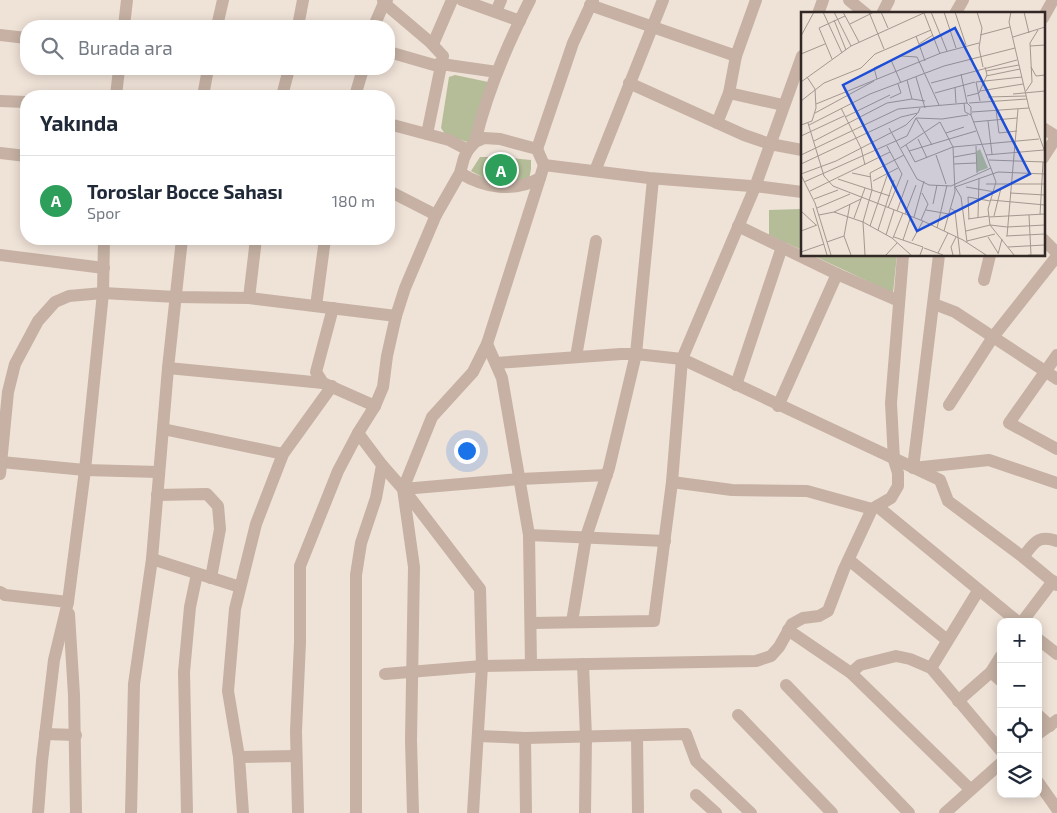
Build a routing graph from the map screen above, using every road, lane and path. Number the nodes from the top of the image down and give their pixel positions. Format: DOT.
graph roads {
  1 [pos="128,0"];
  2 [pos="223,0"];
  3 [pos="303,0"];
  4 [pos="452,0"];
  5 [pos="462,0"];
  6 [pos="501,0"];
  7 [pos="530,0"];
  8 [pos="663,0"];
  9 [pos="756,0"];
  10 [pos="823,0"];
  11 [pos="849,0"];
  12 [pos="889,0"];
  13 [pos="963,0"];
  14 [pos="1053,0"];
  15 [pos="385,1"];
  16 [pos="592,2"];
  17 [pos="496,12"];
  18 [pos="819,12"];
  19 [pos="864,12"];
  20 [pos="883,12"];
  21 [pos="956,12"];
  22 [pos="1044,16"];
  23 [pos="125,20"];
  24 [pos="218,20"];
  25 [pos="299,20"];
  26 [pos="377,20"];
  27 [pos="520,21"];
  28 [pos="652,27"];
  29 [pos="0,35"];
  30 [pos="20,37"];
  31 [pos="433,44"];
  32 [pos="395,54"];
  33 [pos="736,56"];
  34 [pos="801,59"];
  35 [pos="441,64"];
  36 [pos="497,72"];
  37 [pos="118,75"];
  38 [pos="207,75"];
  39 [pos="287,75"];
  40 [pos="361,75"];
  41 [pos="629,83"];
  42 [pos="116,90"];
  43 [pos="204,90"];
  44 [pos="283,90"];
  45 [pos="358,90"];
  46 [pos="729,93"];
  47 [pos="0,101"];
  48 [pos="20,102"];
  49 [pos="783,105"];
  50 [pos="717,123"];
  51 [pos="395,126"];
  52 [pos="1044,129"];
  53 [pos="426,134"];
  54 [pos="1057,136"];
  55 [pos="770,144"];
  56 [pos="472,146"];
  57 [pos="537,149"];
  58 [pos="801,150"];
  59 [pos="0,153"];
  60 [pos="20,155"];
  61 [pos="1044,156"];
  62 [pos="544,165"];
  63 [pos="594,172"];
  64 [pos="460,173"];
  65 [pos="540,178"];
  66 [pos="653,179"];
  67 [pos="755,187"];
  68 [pos="801,192"];
  69 [pos="395,193"];
  70 [pos="436,215"];
  71 [pos="738,226"];
  72 [pos="1044,240"];
  73 [pos="596,241"];
  74 [pos="104,245"];
  75 [pos="181,245"];
  76 [pos="255,245"];
  77 [pos="324,245"];
  78 [pos="782,246"];
  79 [pos="1057,254"];
  80 [pos="0,255"];
  81 [pos="801,256"];
  82 [pos="802,256"];
  83 [pos="903,256"];
  84 [pos="939,256"];
  85 [pos="990,256"];
  86 [pos="104,268"];
  87 [pos="837,274"];
  88 [pos="984,280"];
  89 [pos="103,293"];
  90 [pos="176,297"];
  91 [pos="249,298"];
  92 [pos="899,301"];
  93 [pos="934,304"];
  94 [pos="316,306"];
  95 [pos="333,308"];
  96 [pos="396,316"];
  97 [pos="993,337"];
  98 [pos="487,344"];
  99 [pos="636,354"];
  100 [pos="1057,354"];
  101 [pos="576,357"];
  102 [pos="682,359"];
  103 [pos="496,363"];
  104 [pos="168,368"];
  105 [pos="1044,371"];
  106 [pos="1057,379"];
  107 [pos="328,385"];
  108 [pos="736,385"];
  109 [pos="949,405"];
  110 [pos="375,406"];
  111 [pos="778,406"];
  112 [pos="163,429"];
  113 [pos="358,433"];
  114 [pos="1057,449"];
  115 [pos="283,454"];
  116 [pos="894,460"];
  117 [pos="382,465"];
  118 [pos="1,468"];
  119 [pos="913,468"];
  120 [pos="85,470"];
  121 [pos="159,472"];
  122 [pos="607,475"];
  123 [pos="520,479"];
  124 [pos="672,482"];
  125 [pos="1057,483"];
  126 [pos="403,489"];
  127 [pos="157,495"];
  128 [pos="874,507"];
  129 [pos="529,535"];
  130 [pos="586,537"];
  131 [pos="665,541"];
  132 [pos="1057,541"];
  133 [pos="1023,557"];
  134 [pos="152,559"];
  135 [pos="849,560"];
  136 [pos="197,574"];
  137 [pos="212,578"];
  138 [pos="1055,583"];
  139 [pos="240,587"];
  140 [pos="978,590"];
  141 [pos="0,592"];
  142 [pos="68,602"];
  143 [pos="1013,618"];
  144 [pos="1025,618"];
  145 [pos="572,622"];
  146 [pos="531,623"];
  147 [pos="788,630"];
  148 [pos="947,640"];
  149 [pos="1042,642"];
  150 [pos="1057,654"];
  151 [pos="997,662"];
  152 [pos="584,664"];
  153 [pos="531,665"];
  154 [pos="482,666"];
  155 [pos="931,668"];
  156 [pos="412,672"];
  157 [pos="991,672"];
  158 [pos="851,673"];
  159 [pos="385,674"];
  160 [pos="997,677"];
  161 [pos="786,685"];
  162 [pos="958,702"];
  163 [pos="738,715"];
  164 [pos="1053,723"];
  165 [pos="1042,731"];
  166 [pos="45,734"];
  167 [pos="76,735"];
  168 [pos="478,736"];
  169 [pos="637,736"];
  170 [pos="586,737"];
  171 [pos="525,738"];
  172 [pos="997,746"];
  173 [pos="296,756"];
  174 [pos="239,758"];
  175 [pos="997,766"];
  176 [pos="1042,788"];
  177 [pos="970,789"];
  178 [pos="696,795"];
  179 [pos="959,808"];
  180 [pos="1057,809"];
  181 [pos="38,813"];
  182 [pos="76,813"];
  183 [pos="131,813"];
  184 [pos="187,813"];
  185 [pos="243,813"];
  186 [pos="298,813"];
  187 [pos="356,813"];
  188 [pos="412,813"];
  189 [pos="474,813"];
  190 [pos="526,813"];
  191 [pos="585,813"];
  192 [pos="638,813"];
  193 [pos="716,813"];
  194 [pos="751,813"];
  195 [pos="832,813"];
  196 [pos="909,813"];
  197 [pos="945,813"];
  1 -- 23 [label="street"];
  2 -- 24 [label="street"];
  3 -- 25 [label="street"];
  4 -- 31 [label="street"];
  5 -- 17 [label="street"];
  6 -- 17 [label="street"];
  7 -- 27 [label="street"];
  8 -- 28 [label="street"];
  9 -- 33 [label="street"];
  10 -- 18 [label="street"];
  11 -- 19 [label="street"];
  12 -- 20 [label="street"];
  13 -- 21 [label="street"];
  14 -- 22 [label="street"];
  15 -- 26 [label="street"];
  15 -- 31 [label="street"];
  16 -- 28 [label="street"];
  16 -- 57 [label="street"];
  17 -- 27 [label="street"];
  27 -- 36 [label="street"];
  28 -- 33 [label="street"];
  28 -- 41 [label="street"];
  29 -- 30 [label="street"];
  31 -- 35 [label="street"];
  32 -- 35 [label="street"];
  33 -- 46 [label="street"];
  34 -- 49 [label="street"];
  35 -- 36 [label="street"];
  35 -- 53 [label="street"];
  36 -- 56 [label="street"];
  37 -- 42 [label="street"];
  38 -- 43 [label="street"];
  39 -- 44 [label="street"];
  40 -- 45 [label="street"];
  41 -- 50 [label="street"];
  41 -- 63 [label="street"];
  46 -- 49 [label="street"];
  46 -- 50 [label="street"];
  47 -- 48 [label="street"];
  49 -- 55 [label="street"];
  50 -- 55 [label="street"];
  51 -- 53 [label="street"];
  52 -- 54 [label="street"];
  53 -- 56 [label="street"];
  54 -- 61 [label="street"];
  55 -- 58 [label="street"];
  55 -- 67 [label="street"];
  56 -- 57 [label="street"];
  56 -- 64 [label="street"];
  57 -- 62 [label="street"];
  59 -- 60 [label="street"];
  62 -- 63 [label="street"];
  62 -- 65 [label="street"];
  63 -- 66 [label="street"];
  64 -- 65 [label="street"];
  64 -- 70 [label="street"];
  65 -- 98 [label="street"];
  66 -- 67 [label="street"];
  66 -- 99 [label="street"];
  67 -- 68 [label="street"];
  67 -- 71 [label="street"];
  69 -- 70 [label="street"];
  70 -- 96 [label="street"];
  71 -- 78 [label="street"];
  71 -- 102 [label="street"];
  72 -- 79 [label="street"];
  73 -- 101 [label="street"];
  74 -- 86 [label="street"];
  75 -- 90 [label="street"];
  76 -- 91 [label="street"];
  77 -- 94 [label="street"];
  78 -- 81 [label="street"];
  78 -- 108 [label="street"];
  79 -- 97 [label="street"];
  80 -- 86 [label="street"];
  82 -- 87 [label="street"];
  83 -- 92 [label="street"];
  84 -- 93 [label="street"];
  85 -- 88 [label="street"];
  86 -- 89 [label="street"];
  87 -- 92 [label="street"];
  87 -- 111 [label="street"];
  89 -- 90 [label="street"];
  89 -- 118 [label="street"];
  89 -- 120 [label="street"];
  90 -- 91 [label="street"];
  90 -- 104 [label="street"];
  91 -- 94 [label="street"];
  92 -- 116 [label="street"];
  93 -- 97 [label="street"];
  93 -- 119 [label="street"];
  94 -- 95 [label="street"];
  95 -- 96 [label="street"];
  95 -- 107 [label="street"];
  96 -- 110 [label="street"];
  97 -- 105 [label="street"];
  97 -- 109 [label="street"];
  98 -- 103 [label="street"];
  98 -- 126 [label="street"];
  99 -- 101 [label="street"];
  99 -- 102 [label="street"];
  99 -- 122 [label="street"];
  100 -- 105 [label="street"];
  101 -- 103 [label="street"];
  102 -- 108 [label="street"];
  102 -- 124 [label="street"];
  103 -- 123 [label="street"];
  104 -- 107 [label="street"];
  104 -- 112 [label="street"];
  105 -- 106 [label="street"];
  105 -- 114 [label="street"];
  107 -- 110 [label="street"];
  107 -- 115 [label="street"];
  108 -- 111 [label="street"];
  110 -- 113 [label="street"];
  111 -- 116 [label="street"];
  112 -- 115 [label="street"];
  112 -- 121 [label="street"];
  113 -- 117 [label="street"];
  113 -- 173 [label="street"];
  115 -- 139 [label="street"];
  116 -- 119 [label="street"];
  116 -- 128 [label="street"];
  117 -- 126 [label="street"];
  117 -- 187 [label="street"];
  118 -- 120 [label="street"];
  119 -- 125 [label="street"];
  119 -- 133 [label="street"];
  120 -- 121 [label="street"];
  120 -- 142 [label="street"];
  121 -- 127 [label="street"];
  122 -- 123 [label="street"];
  122 -- 130 [label="street"];
  123 -- 126 [label="street"];
  123 -- 129 [label="street"];
  124 -- 128 [label="street"];
  124 -- 131 [label="street"];
  126 -- 154 [label="street"];
  126 -- 156 [label="street"];
  127 -- 134 [label="street"];
  127 -- 137 [label="street"];
  128 -- 135 [label="street"];
  128 -- 140 [label="street"];
  129 -- 130 [label="street"];
  129 -- 146 [label="street"];
  130 -- 131 [label="street"];
  130 -- 145 [label="street"];
  131 -- 145 [label="street"];
  132 -- 133 [label="street"];
  133 -- 138 [label="street"];
  134 -- 136 [label="street"];
  134 -- 183 [label="street"];
  135 -- 147 [label="street"];
  135 -- 148 [label="street"];
  136 -- 137 [label="street"];
  136 -- 184 [label="street"];
  137 -- 139 [label="street"];
  138 -- 144 [label="street"];
  139 -- 174 [label="street"];
  140 -- 143 [label="street"];
  140 -- 148 [label="street"];
  141 -- 142 [label="street"];
  142 -- 166 [label="street"];
  142 -- 167 [label="street"];
  145 -- 146 [label="street"];
  146 -- 153 [label="street"];
  147 -- 152 [label="street"];
  147 -- 158 [label="street"];
  148 -- 155 [label="street"];
  149 -- 150 [label="street"];
  151 -- 157 [label="street"];
  152 -- 153 [label="street"];
  152 -- 170 [label="street"];
  153 -- 154 [label="street"];
  154 -- 156 [label="street"];
  154 -- 168 [label="street"];
  155 -- 158 [label="street"];
  155 -- 162 [label="street"];
  156 -- 159 [label="street"];
  156 -- 188 [label="street"];
  157 -- 160 [label="street"];
  157 -- 162 [label="street"];
  158 -- 177 [label="street"];
  161 -- 196 [label="street"];
  162 -- 172 [label="street"];
  163 -- 195 [label="street"];
  164 -- 165 [label="street"];
  166 -- 167 [label="street"];
  166 -- 181 [label="street"];
  167 -- 182 [label="street"];
  168 -- 171 [label="street"];
  168 -- 189 [label="street"];
  169 -- 170 [label="street"];
  169 -- 192 [label="street"];
  169 -- 194 [label="street"];
  170 -- 171 [label="street"];
  170 -- 191 [label="street"];
  171 -- 190 [label="street"];
  173 -- 174 [label="street"];
  173 -- 186 [label="street"];
  174 -- 185 [label="street"];
  175 -- 177 [label="street"];
  176 -- 180 [label="street"];
  177 -- 179 [label="street"];
  178 -- 193 [label="street"];
  179 -- 197 [label="street"];
}
